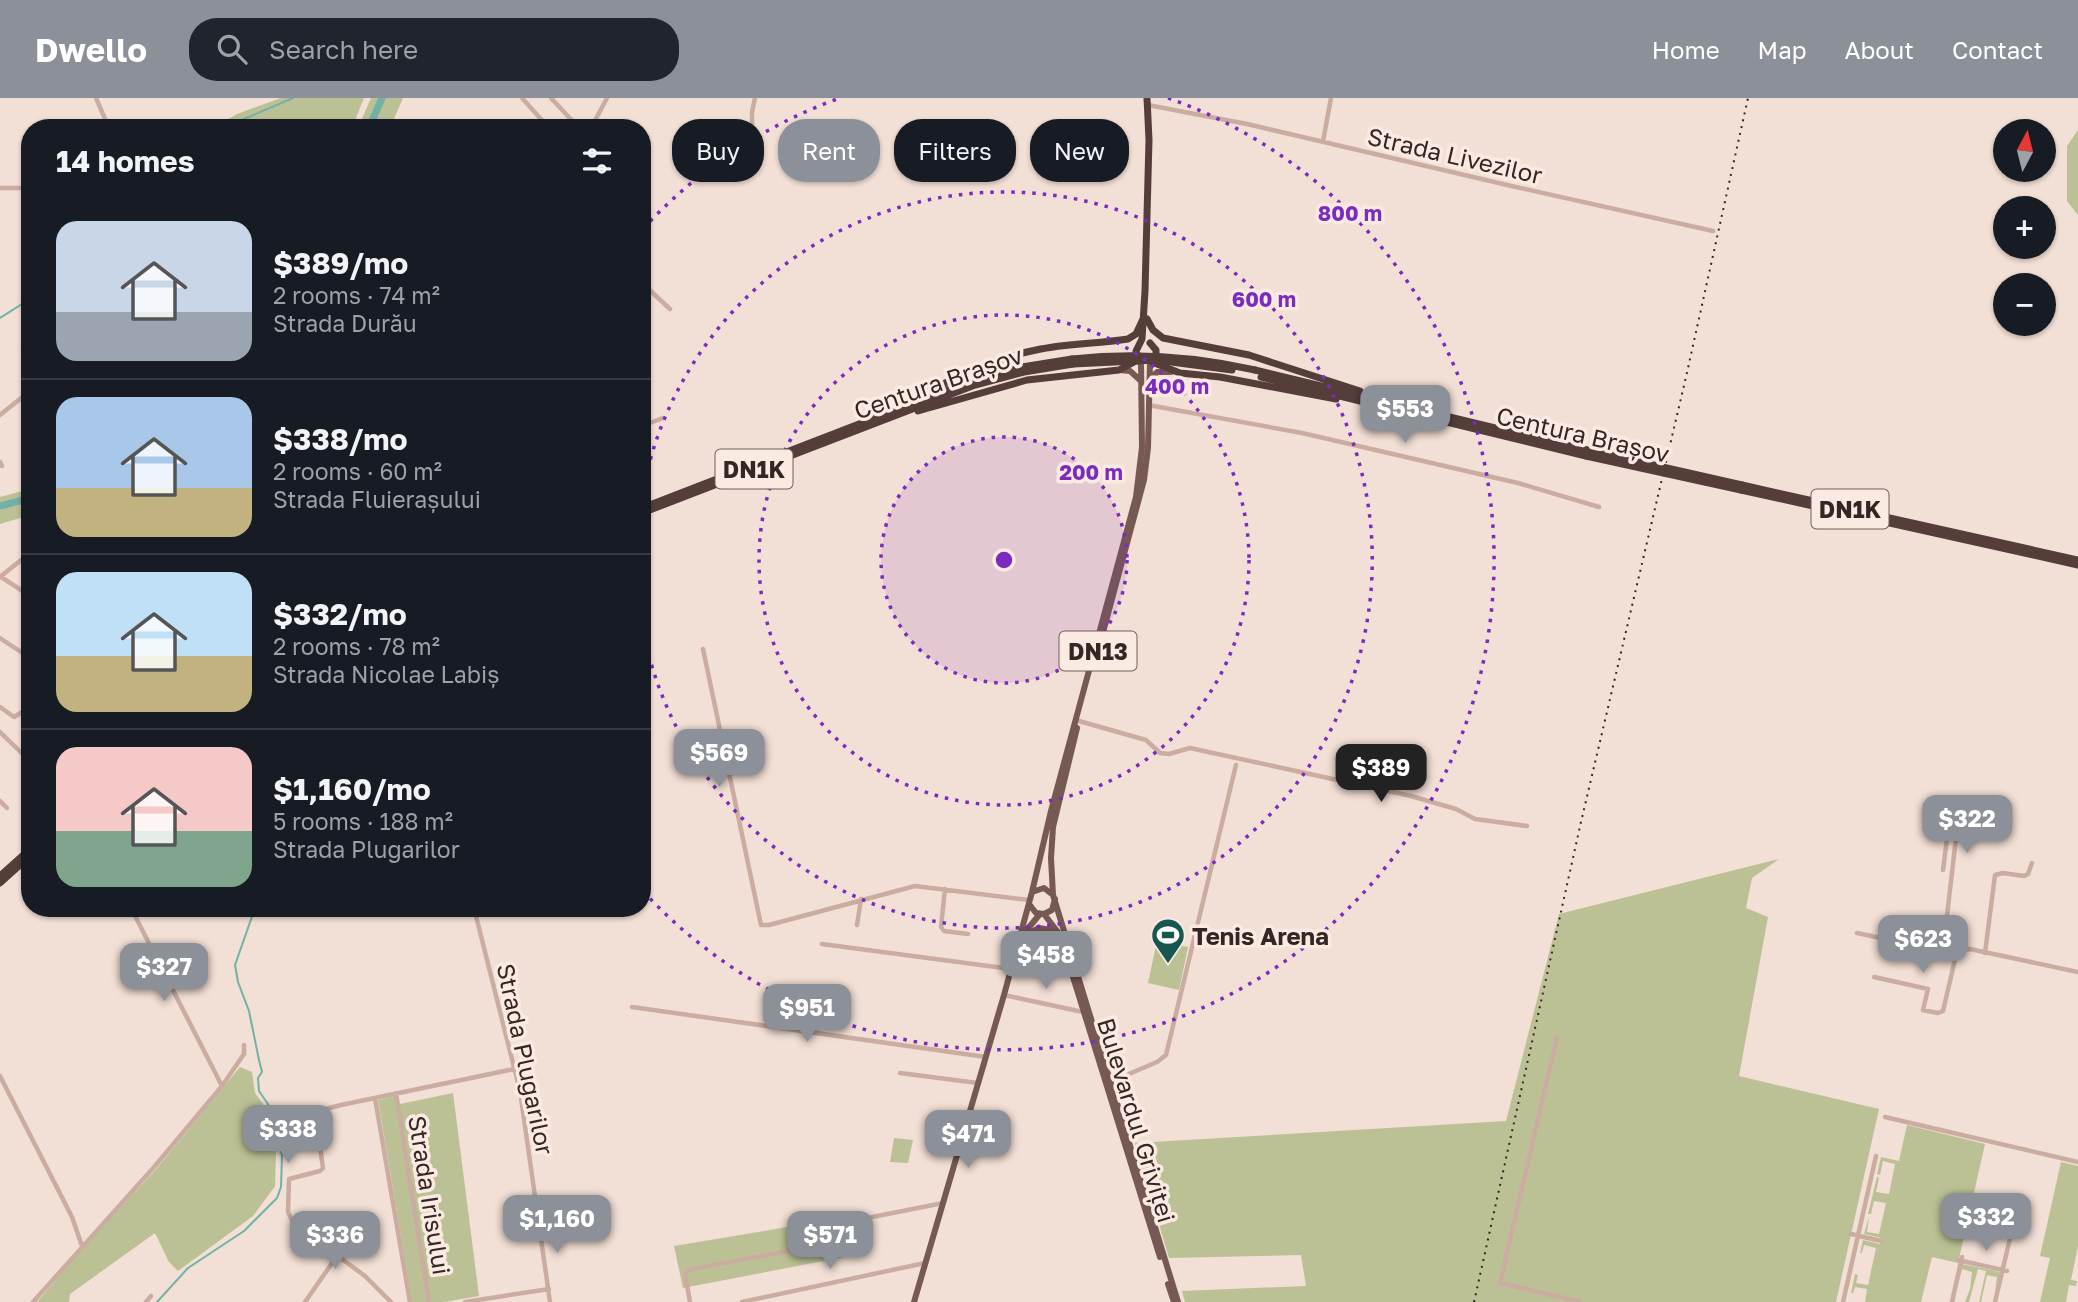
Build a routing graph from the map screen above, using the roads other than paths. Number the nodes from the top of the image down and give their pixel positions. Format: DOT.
graph roads {
  1 [pos="96,98"];
  2 [pos="522,98"];
  3 [pos="551,98"];
  4 [pos="607,98"];
  5 [pos="755,98"];
  6 [pos="1331,98"];
  7 [pos="1148,101"];
  8 [pos="104,119"];
  9 [pos="541,119"];
  10 [pos="571,119"];
  11 [pos="596,119"];
  12 [pos="752,119"];
  13 [pos="1323,141"];
  14 [pos="0,188"];
  15 [pos="21,188"];
  16 [pos="1713,231"];
  17 [pos="651,291"];
  18 [pos="670,309"];
  19 [pos="1145,319"];
  20 [pos="1117,341"];
  21 [pos="1175,341"];
  22 [pos="1152,345"];
  23 [pos="1138,348"];
  24 [pos="1145,362"];
  25 [pos="1119,370"];
  26 [pos="1180,373"];
  27 [pos="1145,381"];
  28 [pos="21,398"];
  29 [pos="1376,401"];
  30 [pos="1148,405"];
  31 [pos="0,415"];
  32 [pos="663,418"];
  33 [pos="651,423"];
  34 [pos="866,424"];
  35 [pos="651,505"];
  36 [pos="1599,507"];
  37 [pos="651,509"];
  38 [pos="21,560"];
  39 [pos="2078,562"];
  40 [pos="0,577"];
  41 [pos="21,590"];
  42 [pos="0,638"];
  43 [pos="703,649"];
  44 [pos="21,652"];
  45 [pos="0,708"];
  46 [pos="21,713"];
  47 [pos="1079,721"];
  48 [pos="0,732"];
  49 [pos="21,752"];
  50 [pos="1236,765"];
  51 [pos="0,801"];
  52 [pos="8,808"];
  53 [pos="1527,826"];
  54 [pos="21,857"];
  55 [pos="2032,863"];
  56 [pos="21,864"];
  57 [pos="1943,870"];
  58 [pos="0,876"];
  59 [pos="0,883"];
  60 [pos="945,889"];
  61 [pos="1032,892"];
  62 [pos="1054,896"];
  63 [pos="861,899"];
  64 [pos="1029,902"];
  65 [pos="1042,914"];
  66 [pos="136,917"];
  67 [pos="476,917"];
  68 [pos="858,925"];
  69 [pos="1857,933"];
  70 [pos="968,934"];
  71 [pos="1063,936"];
  72 [pos="1019,939"];
  73 [pos="822,944"];
  74 [pos="1943,950"];
  75 [pos="1957,951"];
  76 [pos="1985,953"];
  77 [pos="1011,969"];
  78 [pos="2078,972"];
  79 [pos="1874,977"];
  80 [pos="1004,995"];
  81 [pos="632,1007"];
  82 [pos="1083,1012"];
  83 [pos="1557,1037"];
  84 [pos="244,1045"];
  85 [pos="986,1058"];
  86 [pos="515,1069"];
  87 [pos="900,1073"];
  88 [pos="0,1076"];
  89 [pos="1110,1082"];
  90 [pos="979,1084"];
  91 [pos="222,1086"];
  92 [pos="396,1093"];
  93 [pos="375,1098"];
  94 [pos="315,1112"];
  95 [pos="1885,1117"];
  96 [pos="286,1119"];
  97 [pos="1876,1156"];
  98 [pos="2078,1162"];
  99 [pos="944,1203"];
  100 [pos="1991,1227"];
  101 [pos="1851,1234"];
  102 [pos="1858,1236"];
  103 [pos="1881,1241"];
  104 [pos="82,1246"];
  105 [pos="337,1256"];
  106 [pos="926,1262"];
  107 [pos="2005,1270"];
  108 [pos="549,1289"];
  109 [pos="151,1296"];
  110 [pos="33,1302"];
  111 [pos="146,1302"];
  112 [pos="305,1302"];
  113 [pos="391,1302"];
  114 [pos="410,1302"];
  115 [pos="429,1302"];
  116 [pos="465,1302"];
  117 [pos="550,1302"];
  118 [pos="690,1302"];
  119 [pos="742,1302"];
  120 [pos="915,1302"];
  121 [pos="1176,1302"];
  122 [pos="1581,1302"];
  123 [pos="1843,1302"];
  124 [pos="1952,1302"];
  125 [pos="1995,1302"];
  1 -- 8 [label="street"];
  2 -- 9 [label="street"];
  3 -- 10 [label="street"];
  4 -- 11 [label="street"];
  5 -- 12 [label="street"];
  6 -- 13 [label="street"];
  7 -- 13 [label="street, Strada Livezilor"];
  7 -- 19 [label="highway, DN13"];
  13 -- 16 [label="street, Strada Livezilor"];
  14 -- 15 [label="street"];
  17 -- 18 [label="street"];
  19 -- 20 [label="highway"];
  19 -- 21 [label="highway"];
  19 -- 22 [label="highway, DN13"];
  19 -- 23 [label="highway, DN13"];
  20 -- 23 [label="highway"];
  20 -- 34 [label="highway"];
  21 -- 22 [label="highway"];
  21 -- 29 [label="highway, DN1K"];
  22 -- 23 [label="highway"];
  22 -- 24 [label="highway, DN13"];
  23 -- 24 [label="highway, DN13"];
  24 -- 25 [label="highway"];
  24 -- 26 [label="highway"];
  24 -- 27 [label="main road, DN13"];
  25 -- 27 [label="main road"];
  25 -- 34 [label="highway"];
  26 -- 27 [label="main road"];
  26 -- 29 [label="highway"];
  27 -- 30 [label="main road, DN13"];
  27 -- 61 [label="main road, DN13"];
  28 -- 31 [label="street"];
  29 -- 34 [label="highway, Centura Brașov / DN1K, bridge"];
  29 -- 39 [label="highway, Centura Brașov / DN1K, bridge"];
  30 -- 36 [label="street"];
  30 -- 47 [label="main road, DN13"];
  32 -- 33 [label="street"];
  34 -- 35 [label="highway, Centura Brașov / DN1K"];
  34 -- 37 [label="highway, Centura Brașov / DN1K"];
  38 -- 40 [label="street"];
  40 -- 41 [label="street"];
  42 -- 44 [label="street"];
  43 -- 63 [label="street"];
  45 -- 46 [label="street"];
  47 -- 53 [label="street"];
  47 -- 62 [label="main road, DN13"];
  48 -- 49 [label="street"];
  50 -- 89 [label="street, Bulevardul Griviței"];
  51 -- 52 [label="street"];
  54 -- 58 [label="highway"];
  55 -- 76 [label="street"];
  56 -- 59 [label="highway"];
  57 -- 74 [label="street"];
  60 -- 63 [label="street"];
  60 -- 64 [label="street"];
  60 -- 70 [label="street"];
  61 -- 62 [label="main road"];
  61 -- 64 [label="main road, DN13"];
  62 -- 65 [label="main road"];
  62 -- 71 [label="main road, Bulevardul Griviței / DN13"];
  63 -- 68 [label="street"];
  64 -- 65 [label="main road, DN13"];
  64 -- 72 [label="main road"];
  65 -- 71 [label="main road, Bulevardul Griviței / DN13"];
  65 -- 72 [label="main road"];
  66 -- 91 [label="street"];
  67 -- 86 [label="street, Strada Plugarilor"];
  69 -- 74 [label="street"];
  71 -- 72 [label="main road"];
  71 -- 82 [label="main road, Bulevardul Griviței / DN13"];
  71 -- 89 [label="main road, Bulevardul Griviței"];
  72 -- 77 [label="main road"];
  73 -- 77 [label="street"];
  74 -- 75 [label="street"];
  75 -- 76 [label="street"];
  75 -- 79 [label="street"];
  76 -- 78 [label="street"];
  77 -- 80 [label="main road"];
  80 -- 82 [label="street"];
  80 -- 85 [label="main road"];
  81 -- 85 [label="street"];
  82 -- 121 [label="main road, Bulevardul Griviței / DN13"];
  83 -- 122 [label="street"];
  84 -- 91 [label="street"];
  85 -- 90 [label="main road"];
  86 -- 92 [label="street"];
  86 -- 108 [label="street, Strada Plugarilor"];
  87 -- 90 [label="street"];
  88 -- 104 [label="street"];
  89 -- 121 [label="main road, Bulevardul Griviței"];
  90 -- 99 [label="main road"];
  91 -- 104 [label="street"];
  92 -- 93 [label="street"];
  92 -- 115 [label="street, Strada Irisului"];
  93 -- 94 [label="street"];
  93 -- 114 [label="street"];
  94 -- 96 [label="street"];
  94 -- 105 [label="street"];
  95 -- 98 [label="street"];
  97 -- 102 [label="street"];
  99 -- 106 [label="main road"];
  99 -- 118 [label="street"];
  100 -- 107 [label="street"];
  101 -- 102 [label="street"];
  102 -- 103 [label="street"];
  102 -- 123 [label="street"];
  104 -- 110 [label="street"];
  105 -- 112 [label="street"];
  105 -- 113 [label="street"];
  106 -- 119 [label="street"];
  106 -- 120 [label="main road"];
  107 -- 124 [label="street"];
  107 -- 125 [label="street"];
  108 -- 116 [label="street"];
  108 -- 117 [label="street, Strada Plugarilor"];
  109 -- 111 [label="street"];
}
